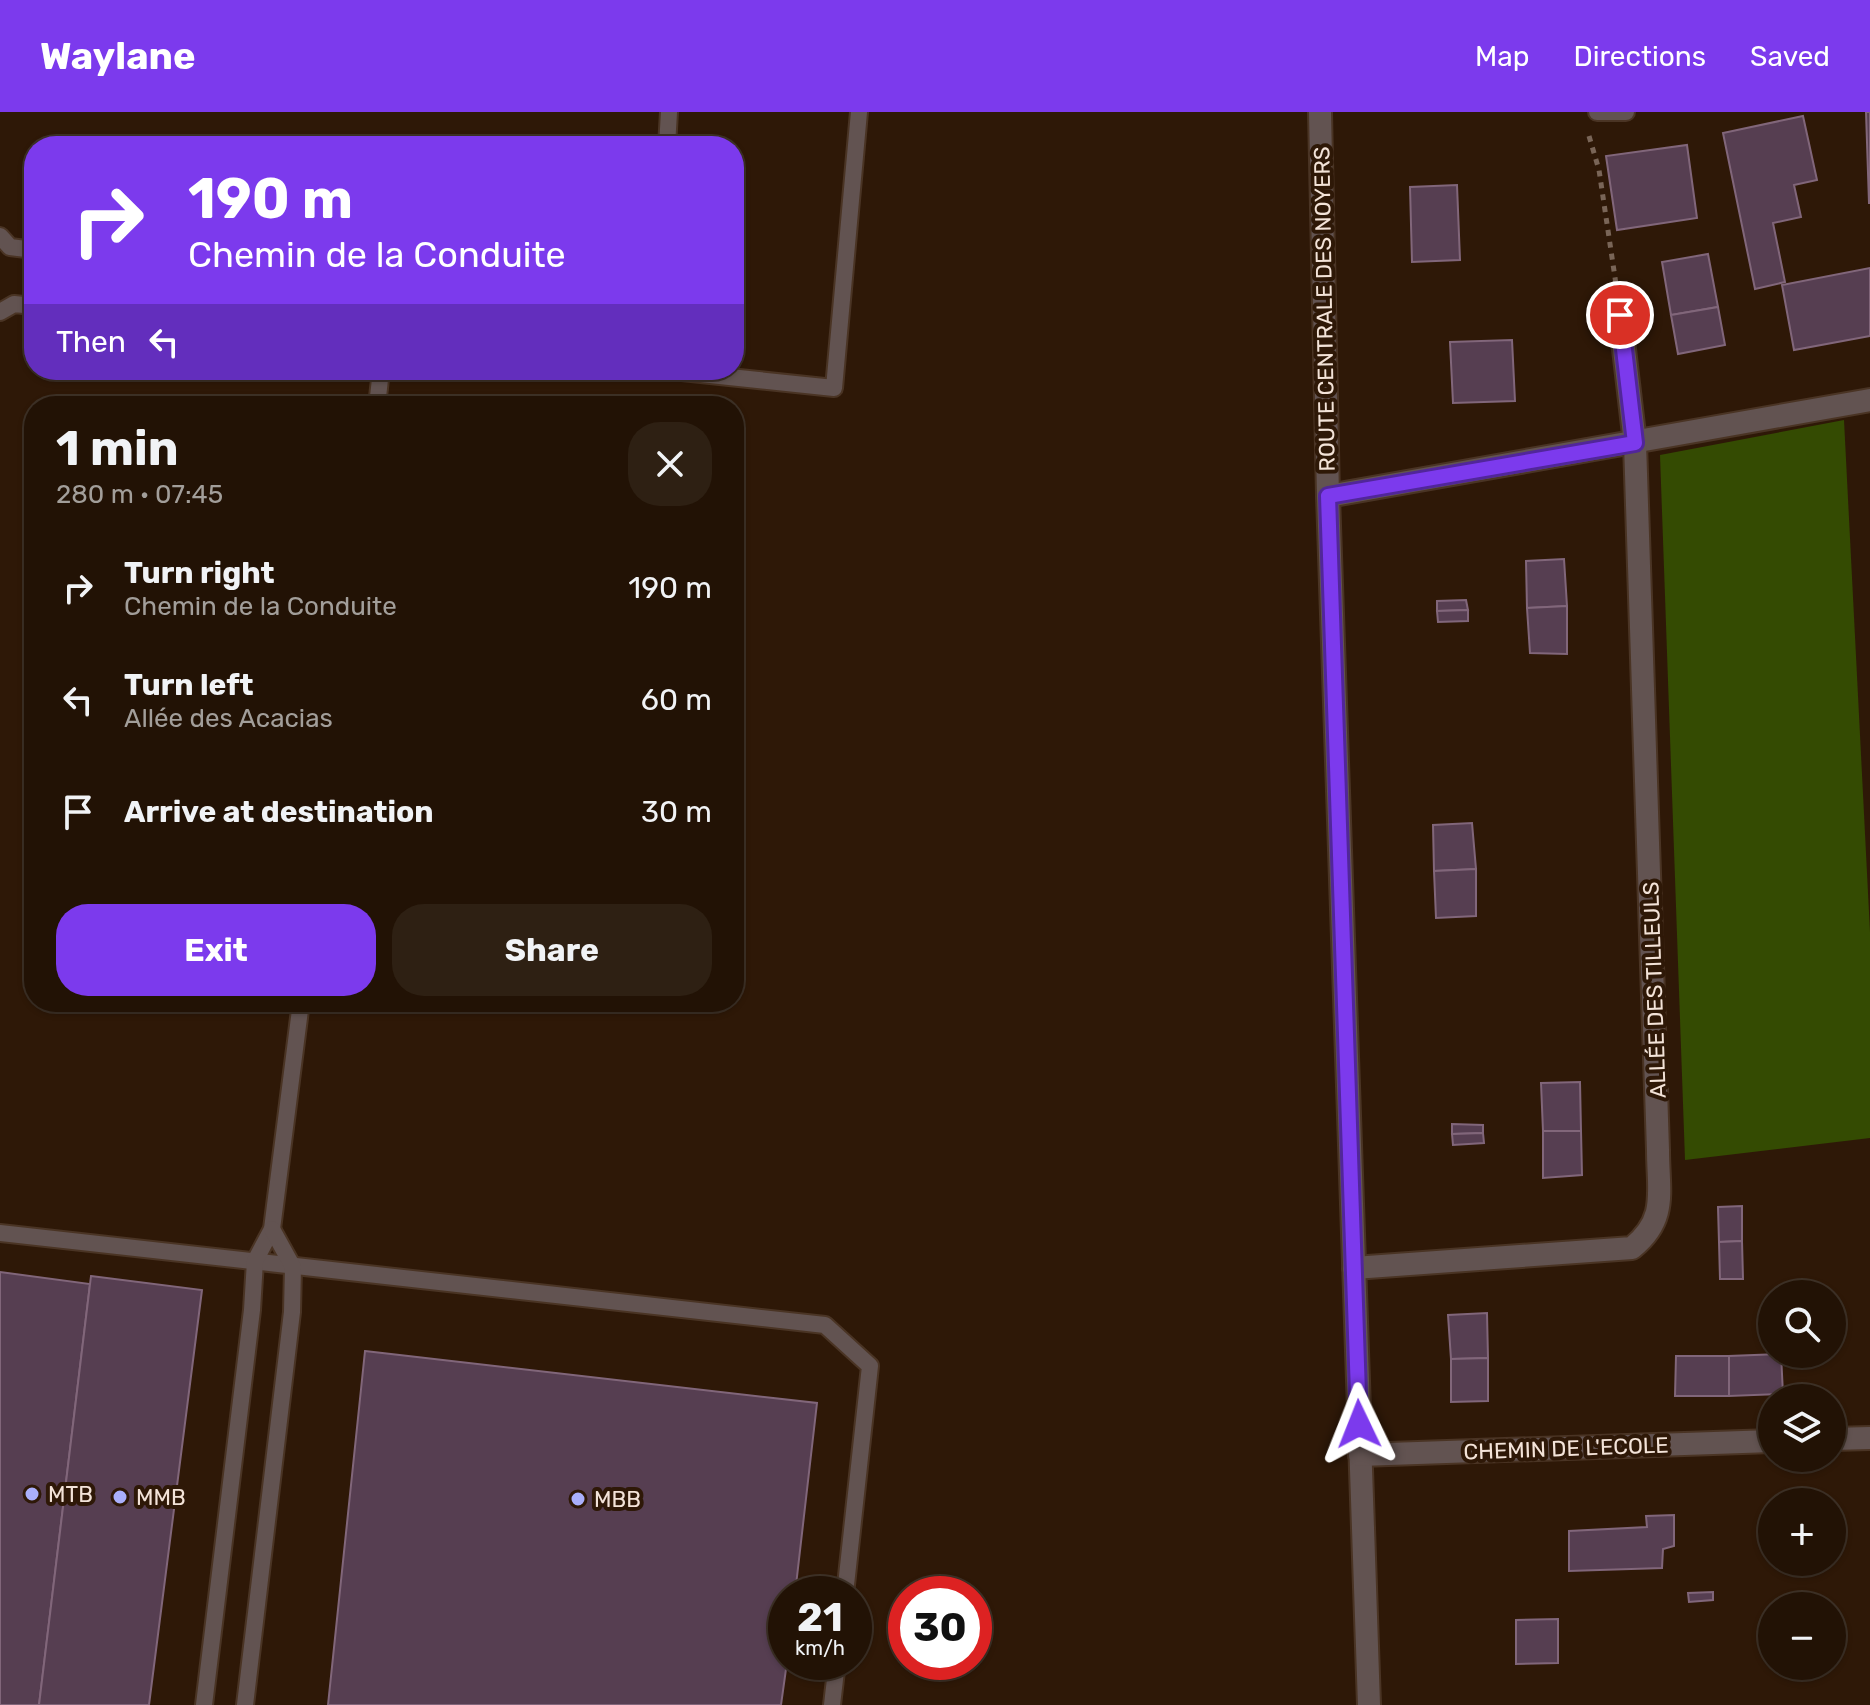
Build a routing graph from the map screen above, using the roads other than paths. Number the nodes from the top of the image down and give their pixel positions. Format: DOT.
graph roads {
  1 [pos="669,112"];
  2 [pos="859,112"];
  3 [pos="1320,112"];
  4 [pos="1597,112"];
  5 [pos="1626,112"];
  6 [pos="668,136"];
  7 [pos="0,236"];
  8 [pos="24,249"];
  9 [pos="24,305"];
  10 [pos="0,312"];
  11 [pos="1620,315"];
  12 [pos="744,379"];
  13 [pos="1870,400"];
  14 [pos="1635,443"];
  15 [pos="1328,496"];
  16 [pos="300,1012"];
  17 [pos="272,1229"];
  18 [pos="0,1233"];
  19 [pos="255,1261"];
  20 [pos="293,1267"];
  21 [pos="1354,1268"];
  22 [pos="1870,1438"];
  23 [pos="1846,1439"];
  24 [pos="1758,1441"];
  25 [pos="1360,1455"];
  26 [pos="847,1576"];
  27 [pos="835,1680"];
  28 [pos="204,1705"];
  29 [pos="245,1705"];
  30 [pos="832,1705"];
  31 [pos="1369,1705"];
  1 -- 6 [label="lane"];
  2 -- 12 [label="lane"];
  3 -- 15 [label="street, ROUTE CENTRALE DES NOYERS"];
  4 -- 5 [label="lane"];
  7 -- 8 [label="lane"];
  9 -- 10 [label="lane"];
  11 -- 14 [label="street, ALLÉE DES TILLEULS"];
  13 -- 14 [label="street"];
  14 -- 15 [label="street"];
  14 -- 21 [label="street, ALLÉE DES TILLEULS"];
  15 -- 21 [label="street, ROUTE CENTRALE DES NOYERS"];
  16 -- 17 [label="lane"];
  17 -- 19 [label="lane"];
  17 -- 20 [label="lane"];
  18 -- 19 [label="lane"];
  19 -- 20 [label="lane"];
  19 -- 28 [label="lane"];
  20 -- 26 [label="lane"];
  20 -- 29 [label="lane"];
  21 -- 25 [label="street, ROUTE CENTRALE DES NOYERS"];
  22 -- 23 [label="street"];
  24 -- 25 [label="street, CHEMIN DE L'ECOLE"];
  25 -- 31 [label="street, ROUTE CENTRALE DES NOYERS"];
  27 -- 30 [label="lane"];
}
